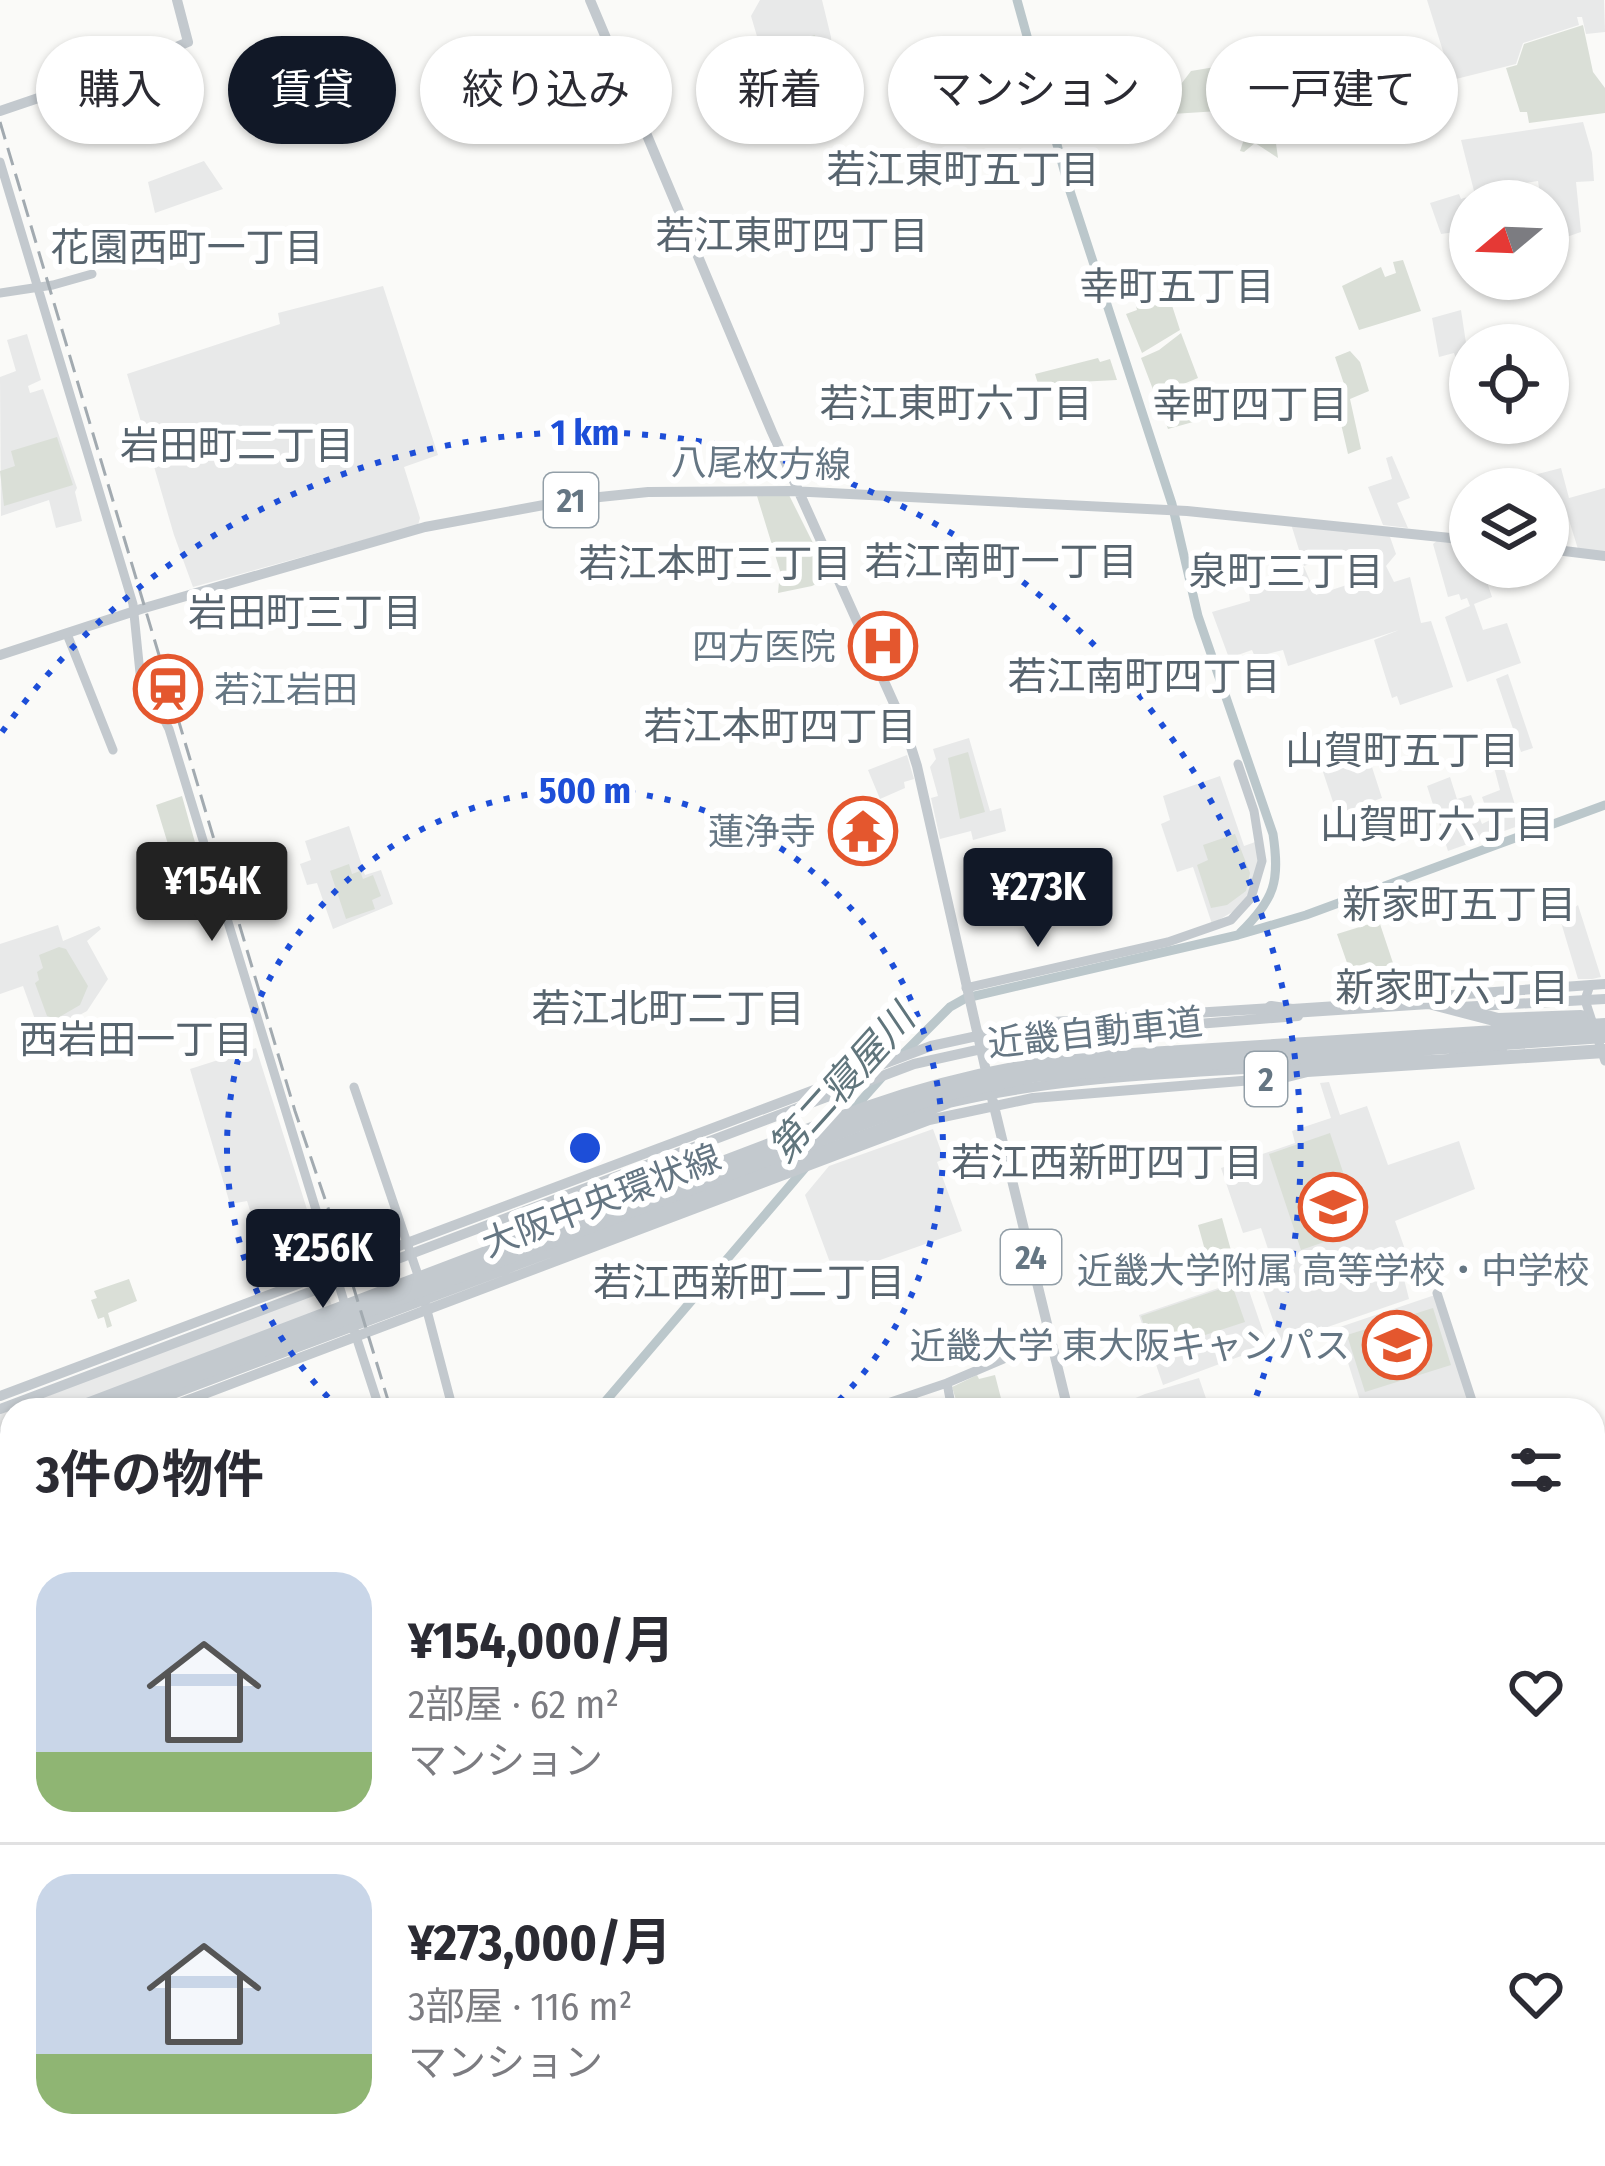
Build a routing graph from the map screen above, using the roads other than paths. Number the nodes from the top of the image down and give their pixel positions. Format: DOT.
graph roads {
  1 [pos="177,0"];
  2 [pos="590,0"];
  3 [pos="1,110"];
  4 [pos="0,165"];
  5 [pos="92,274"];
  6 [pos="38,288"];
  7 [pos="0,293"];
  8 [pos="800,492"];
  9 [pos="1449,537"];
  10 [pos="1569,552"];
  11 [pos="1605,556"];
  12 [pos="134,612"];
  13 [pos="67,634"];
  14 [pos="0,655"];
  15 [pos="112,750"];
  16 [pos="1238,764"];
  17 [pos="1605,984"];
  18 [pos="1590,985"];
  19 [pos="967,989"];
  20 [pos="1531,989"];
  21 [pos="1605,999"];
  22 [pos="1586,1000"];
  23 [pos="1483,1006"];
  24 [pos="1271,1008"];
  25 [pos="1605,1020"];
  26 [pos="977,1035"];
  27 [pos="1604,1049"];
  28 [pos="1205,1072"];
  29 [pos="1270,1078"];
  30 [pos="354,1087"];
  31 [pos="1102,1090"];
  32 [pos="994,1104"];
  33 [pos="767,1106"];
  34 [pos="684,1150"];
  35 [pos="632,1164"];
  36 [pos="552,1201"];
  37 [pos="650,1214"];
  38 [pos="444,1228"];
  39 [pos="620,1237"];
  40 [pos="411,1247"];
  41 [pos="542,1255"];
  42 [pos="334,1276"];
  43 [pos="1437,1293"];
  44 [pos="425,1303"];
  45 [pos="354,1331"];
  46 [pos="1051,1339"];
  47 [pos="155,1351"];
  48 [pos="74,1368"];
  49 [pos="226,1373"];
  50 [pos="947,1384"];
  51 [pos="63,1385"];
  52 [pos="9,1398"];
  53 [pos="18,1398"];
  54 [pos="68,1398"];
  55 [pos="104,1398"];
  56 [pos="136,1398"];
  57 [pos="161,1398"];
  58 [pos="183,1398"];
  59 [pos="191,1398"];
  60 [pos="376,1398"];
  61 [pos="450,1398"];
  62 [pos="904,1398"];
  63 [pos="950,1398"];
  64 [pos="1065,1398"];
  65 [pos="1471,1398"];
  1 -- 3 [label="main road"];
  2 -- 8 [label="main road, 24"];
  4 -- 6 [label="street"];
  5 -- 6 [label="street"];
  6 -- 7 [label="street"];
  6 -- 12 [label="street"];
  8 -- 9 [label="main road, 八尾枚方線 / 21"];
  8 -- 12 [label="main road, 八尾枚方線 / 21"];
  8 -- 19 [label="main road, 24"];
  10 -- 11 [label="main road"];
  12 -- 13 [label="main road, 八尾枚方線 / 21"];
  12 -- 42 [label="street"];
  13 -- 14 [label="main road, 八尾枚方線 / 21"];
  13 -- 15 [label="street"];
  16 -- 19 [label="street"];
  17 -- 18 [label="main road, 2"];
  18 -- 20 [label="main road, 2"];
  18 -- 22 [label="street"];
  19 -- 26 [label="main road, 24"];
  20 -- 23 [label="main road"];
  20 -- 24 [label="main road, 2"];
  21 -- 22 [label="main road, 大阪中央環状線 / 2"];
  22 -- 23 [label="main road, 大阪中央環状線 / 2"];
  22 -- 27 [label="street"];
  23 -- 34 [label="main road, 大阪中央環状線 / 2"];
  24 -- 25 [label="highway"];
  24 -- 26 [label="main road, 2"];
  25 -- 55 [label="highway, 近畿自動車道"];
  26 -- 32 [label="main road, 24"];
  26 -- 33 [label="main road, 2"];
  27 -- 28 [label="main road, 大阪中央環状線 / 2"];
  27 -- 29 [label="main road, 2"];
  27 -- 29 [label="highway"];
  27 -- 56 [label="highway, 近畿自動車道"];
  28 -- 31 [label="main road"];
  28 -- 37 [label="main road, 大阪中央環状線 / 2"];
  29 -- 31 [label="main road, 2"];
  30 -- 40 [label="street"];
  31 -- 32 [label="main road, 2"];
  32 -- 39 [label="main road, 2"];
  32 -- 46 [label="main road, 24"];
  33 -- 34 [label="main road"];
  33 -- 35 [label="main road, 2"];
  34 -- 35 [label="main road, 大阪中央環状線 / 2"];
  35 -- 36 [label="main road, 大阪中央環状線 / 2"];
  35 -- 37 [label="street"];
  35 -- 38 [label="main road, 2"];
  36 -- 38 [label="main road"];
  36 -- 40 [label="main road, 大阪中央環状線 / 2"];
  37 -- 41 [label="main road, 大阪中央環状線 / 2"];
  38 -- 40 [label="main road, 2"];
  39 -- 41 [label="main road"];
  39 -- 44 [label="main road, 2"];
  40 -- 42 [label="main road, 大阪中央環状線 / 2"];
  40 -- 44 [label="street"];
  41 -- 44 [label="main road, 大阪中央環状線 / 2"];
  42 -- 45 [label="street"];
  42 -- 47 [label="main road, 大阪中央環状線 / 2"];
  42 -- 48 [label="main road, 2"];
  43 -- 65 [label="street"];
  44 -- 45 [label="main road, 2"];
  44 -- 61 [label="street"];
  45 -- 49 [label="main road, 2"];
  45 -- 59 [label="main road, 2"];
  45 -- 60 [label="street"];
  46 -- 50 [label="street"];
  46 -- 64 [label="main road, 24"];
  47 -- 48 [label="main road"];
  47 -- 51 [label="main road, 大阪中央環状線 / 2"];
  48 -- 52 [label="main road, 2"];
  49 -- 57 [label="main road, 2"];
  49 -- 58 [label="main road"];
  50 -- 62 [label="street"];
  50 -- 63 [label="street"];
  51 -- 53 [label="main road, 大阪中央環状線 / 2"];
  51 -- 54 [label="main road"];
}
